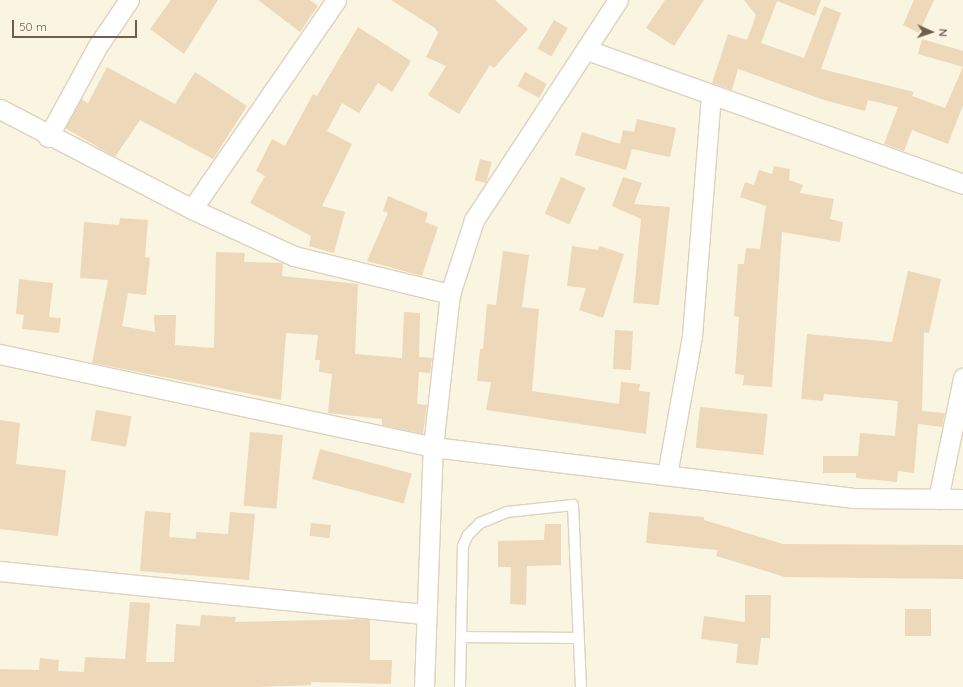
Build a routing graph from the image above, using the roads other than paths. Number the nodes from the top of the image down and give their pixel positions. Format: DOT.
graph roads {
  1 [pos="129,0"];
  2 [pos="336,0"];
  3 [pos="618,0"];
  4 [pos="587,50"];
  5 [pos="711,96"];
  6 [pos="0,109"];
  7 [pos="48,137"];
  8 [pos="963,184"];
  9 [pos="192,210"];
  10 [pos="450,294"];
  11 [pos="0,354"];
  12 [pos="963,378"];
  13 [pos="433,447"];
  14 [pos="667,475"];
  15 [pos="938,499"];
  16 [pos="963,499"];
  17 [pos="0,570"];
  18 [pos="426,614"];
  19 [pos="461,637"];
  20 [pos="578,638"];
  21 [pos="424,687"];
  22 [pos="460,687"];
  23 [pos="581,687"];
  1 -- 7 [label="street"];
  2 -- 9 [label="street"];
  3 -- 4 [label="street"];
  4 -- 5 [label="street"];
  4 -- 10 [label="street"];
  5 -- 8 [label="street"];
  5 -- 14 [label="street"];
  6 -- 7 [label="street"];
  7 -- 9 [label="street"];
  9 -- 10 [label="street"];
  10 -- 13 [label="street"];
  11 -- 13 [label="street"];
  12 -- 15 [label="street"];
  13 -- 14 [label="street"];
  13 -- 18 [label="street"];
  14 -- 15 [label="street"];
  15 -- 16 [label="street"];
  17 -- 18 [label="street"];
  18 -- 21 [label="street"];
  19 -- 20 [label="lane"];
  19 -- 20 [label="lane"];
  19 -- 22 [label="lane"];
  20 -- 23 [label="lane"];
}
